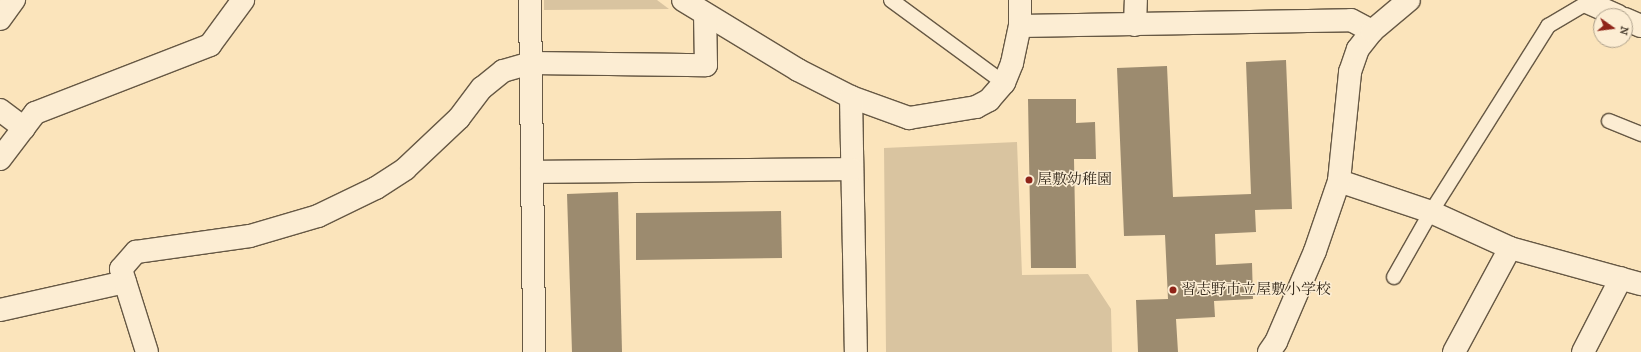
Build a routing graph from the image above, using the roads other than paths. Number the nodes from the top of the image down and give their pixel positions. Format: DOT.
graph roads {
  1 [pos="14,0"];
  2 [pos="243,0"];
  3 [pos="530,0"];
  4 [pos="683,0"];
  5 [pos="891,0"];
  6 [pos="1020,0"];
  7 [pos="1136,0"];
  8 [pos="1409,0"];
  9 [pos="1588,1"];
  10 [pos="1602,8"];
  11 [pos="705,15"];
  12 [pos="0,20"];
  13 [pos="1135,25"];
  14 [pos="1020,26"];
  15 [pos="1372,31"];
  16 [pos="531,63"];
  17 [pos="1004,83"];
  18 [pos="851,97"];
  19 [pos="0,110"];
  20 [pos="1609,121"];
  21 [pos="24,128"];
  22 [pos="1641,134"];
  23 [pos="0,159"];
  24 [pos="852,169"];
  25 [pos="532,172"];
  26 [pos="1339,181"];
  27 [pos="1431,212"];
  28 [pos="1510,248"];
  29 [pos="1394,276"];
  30 [pos="1631,281"];
  31 [pos="125,282"];
  32 [pos="0,310"];
  33 [pos="147,352"];
  34 [pos="534,352"];
  35 [pos="856,352"];
  36 [pos="1269,352"];
  37 [pos="1454,352"];
  38 [pos="1583,352"];
  1 -- 12 [label="street"];
  2 -- 21 [label="street"];
  3 -- 16 [label="street"];
  4 -- 11 [label="street"];
  5 -- 17 [label="lane"];
  6 -- 14 [label="street"];
  7 -- 13 [label="street"];
  8 -- 15 [label="street"];
  9 -- 10 [label="street"];
  9 -- 27 [label="lane"];
  11 -- 16 [label="street"];
  11 -- 18 [label="street"];
  13 -- 14 [label="street"];
  13 -- 15 [label="street"];
  14 -- 17 [label="street"];
  15 -- 26 [label="street"];
  16 -- 25 [label="street"];
  16 -- 31 [label="street"];
  17 -- 18 [label="street"];
  18 -- 24 [label="street"];
  19 -- 21 [label="street"];
  20 -- 22 [label="lane"];
  21 -- 23 [label="street"];
  24 -- 25 [label="street"];
  24 -- 35 [label="street"];
  25 -- 34 [label="street"];
  26 -- 27 [label="street"];
  26 -- 36 [label="street"];
  27 -- 28 [label="street"];
  27 -- 29 [label="lane"];
  28 -- 30 [label="street"];
  28 -- 37 [label="street"];
  30 -- 38 [label="street"];
  31 -- 32 [label="street"];
  31 -- 33 [label="street"];
}
